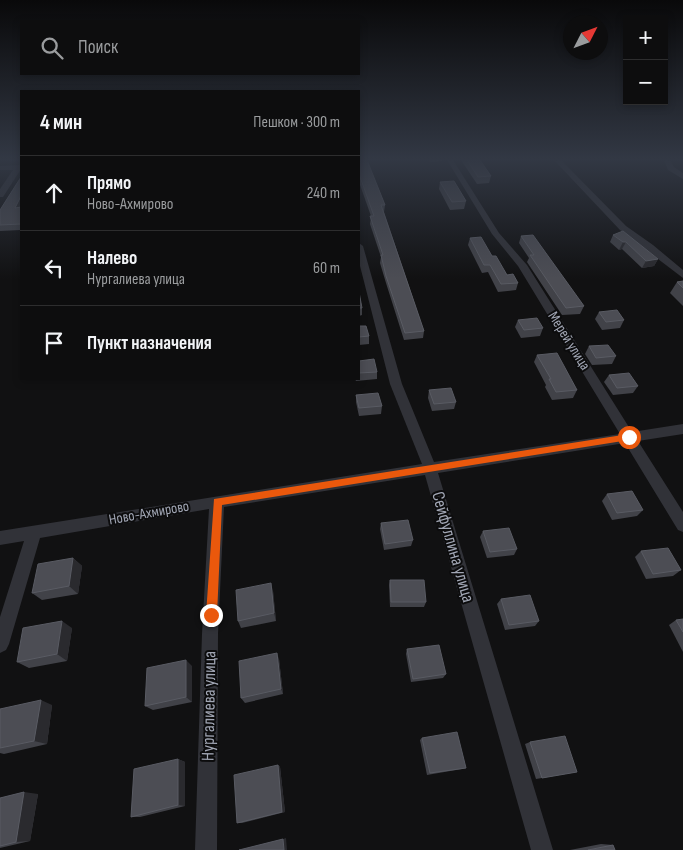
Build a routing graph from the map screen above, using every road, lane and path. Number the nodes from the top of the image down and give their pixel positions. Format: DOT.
graph roads {
  1 [pos="475,200"];
  2 [pos="596,200"];
  3 [pos="360,250"];
  4 [pos="683,275"];
  5 [pos="683,429"];
  6 [pos="629,437"];
  7 [pos="430,468"];
  8 [pos="217,502"];
  9 [pos="683,525"];
  10 [pos="34,533"];
  11 [pos="0,538"];
  12 [pos="0,644"];
  13 [pos="206,850"];
  14 [pos="542,850"];
  1 -- 6 [label="street, Мерей улица"];
  2 -- 4 [label="street"];
  3 -- 7 [label="street, Сейфуллина улица"];
  5 -- 6 [label="street, Ново-Ахмирово"];
  6 -- 7 [label="street, Ново-Ахмирово"];
  6 -- 9 [label="street, Мерей улица"];
  7 -- 8 [label="street, Ново-Ахмирово"];
  7 -- 14 [label="street, Сейфуллина улица"];
  8 -- 10 [label="street, Ново-Ахмирово"];
  8 -- 13 [label="street, Нургалиева улица"];
  10 -- 11 [label="street, Ново-Ахмирово"];
  10 -- 12 [label="street"];
}
